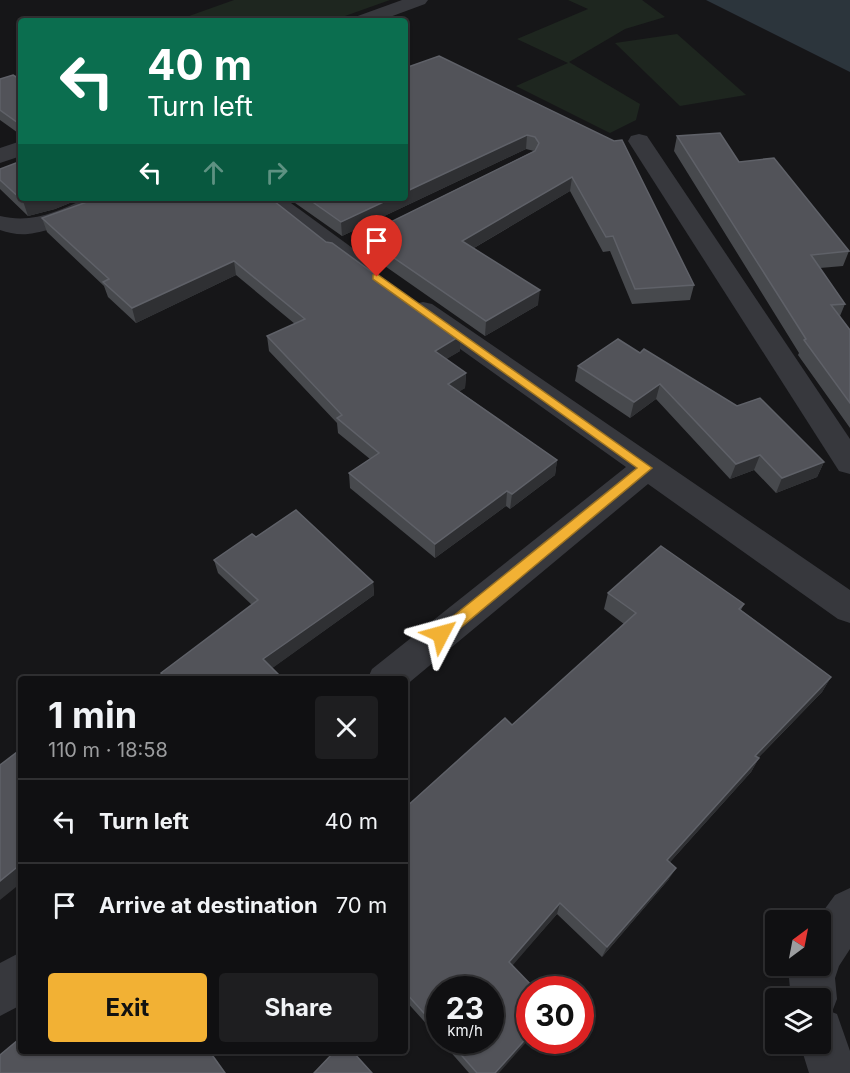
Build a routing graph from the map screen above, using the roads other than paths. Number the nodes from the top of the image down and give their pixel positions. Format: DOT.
graph roads {
  1 [pos="419,0"];
  2 [pos="370,18"];
  3 [pos="639,141"];
  4 [pos="18,149"];
  5 [pos="0,156"];
  6 [pos="99,201"];
  7 [pos="274,201"];
  8 [pos="0,223"];
  9 [pos="850,463"];
  10 [pos="646,468"];
  11 [pos="850,609"];
  12 [pos="390,676"];
  13 [pos="850,910"];
  14 [pos="831,938"];
  15 [pos="18,978"];
  16 [pos="0,993"];
  17 [pos="827,1054"];
  18 [pos="833,1073"];
  1 -- 2 [label="street"];
  3 -- 9 [label="street"];
  4 -- 5 [label="street"];
  6 -- 8 [label="street"];
  7 -- 10 [label="street"];
  10 -- 11 [label="street"];
  10 -- 12 [label="street"];
  13 -- 14 [label="street"];
  15 -- 16 [label="street"];
  17 -- 18 [label="street"];
}
